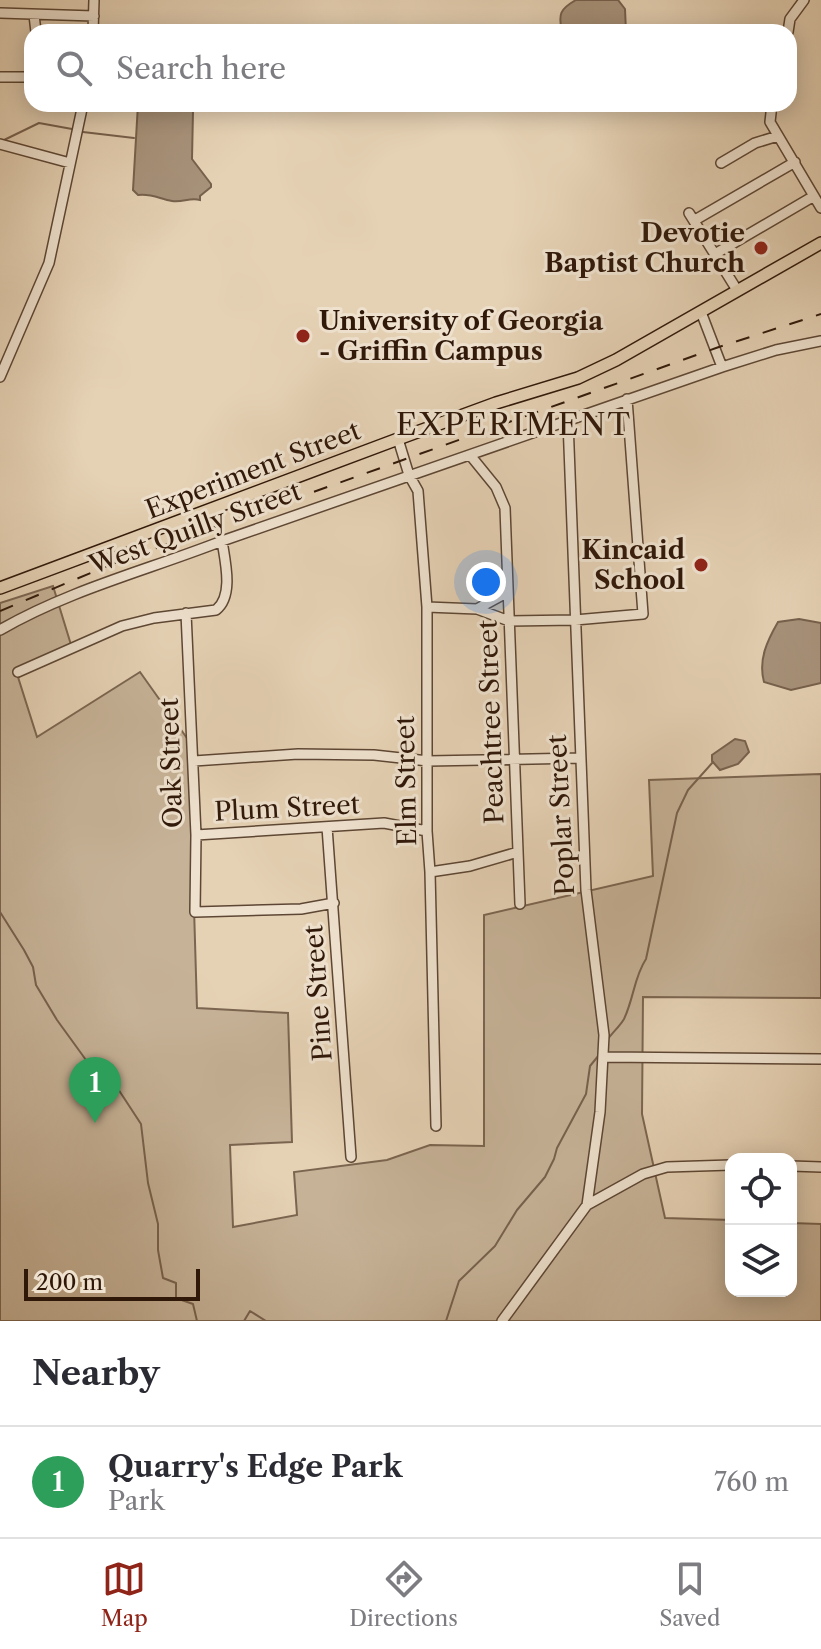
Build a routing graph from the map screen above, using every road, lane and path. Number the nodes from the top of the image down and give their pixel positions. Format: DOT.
graph roads {
  1 [pos="3,0"];
  2 [pos="94,0"];
  3 [pos="804,0"];
  4 [pos="2,13"];
  5 [pos="34,15"];
  6 [pos="94,16"];
  7 [pos="35,24"];
  8 [pos="94,24"];
  9 [pos="789,24"];
  10 [pos="0,77"];
  11 [pos="24,77"];
  12 [pos="81,112"];
  13 [pos="771,112"];
  14 [pos="778,136"];
  15 [pos="0,144"];
  16 [pos="795,162"];
  17 [pos="70,163"];
  18 [pos="721,163"];
  19 [pos="814,196"];
  20 [pos="821,208"];
  21 [pos="821,243"];
  22 [pos="715,254"];
  23 [pos="737,290"];
  24 [pos="701,312"];
  25 [pos="821,341"];
  26 [pos="722,367"];
  27 [pos="0,377"];
  28 [pos="627,399"];
  29 [pos="568,421"];
  30 [pos="398,439"];
  31 [pos="470,455"];
  32 [pos="409,476"];
  33 [pos="222,541"];
  34 [pos="0,588"];
  35 [pos="508,592"];
  36 [pos="427,607"];
  37 [pos="477,609"];
  38 [pos="186,613"];
  39 [pos="575,620"];
  40 [pos="509,621"];
  41 [pos="0,630"];
  42 [pos="18,672"];
  43 [pos="580,758"];
  44 [pos="194,761"];
  45 [pos="428,761"];
  46 [pos="515,761"];
  47 [pos="327,827"];
  48 [pos="427,831"];
  49 [pos="196,835"];
  50 [pos="518,852"];
  51 [pos="430,872"];
  52 [pos="334,903"];
  53 [pos="520,904"];
  54 [pos="605,1057"];
  55 [pos="821,1059"];
  56 [pos="436,1126"];
  57 [pos="351,1157"];
  58 [pos="725,1165"];
  59 [pos="797,1166"];
  60 [pos="821,1167"];
  61 [pos="587,1205"];
  62 [pos="502,1321"];
  1 -- 4 [label="street"];
  2 -- 6 [label="street"];
  3 -- 9 [label="street"];
  4 -- 5 [label="street"];
  5 -- 6 [label="street"];
  5 -- 7 [label="street"];
  6 -- 8 [label="street"];
  10 -- 11 [label="street"];
  12 -- 17 [label="street"];
  13 -- 14 [label="street"];
  14 -- 16 [label="street"];
  14 -- 18 [label="street"];
  15 -- 17 [label="street"];
  16 -- 19 [label="street"];
  16 -- 22 [label="street"];
  17 -- 27 [label="street"];
  19 -- 20 [label="street"];
  19 -- 22 [label="street"];
  21 -- 23 [label="main road, Experiment Street"];
  22 -- 23 [label="street"];
  23 -- 24 [label="main road, Experiment Street"];
  24 -- 26 [label="street"];
  24 -- 30 [label="main road, Experiment Street"];
  25 -- 26 [label="street, West Quilly Street"];
  26 -- 28 [label="street, West Quilly Street"];
  28 -- 29 [label="street, West Quilly Street"];
  28 -- 39 [label="street"];
  29 -- 31 [label="street, West Quilly Street"];
  29 -- 39 [label="street, Poplar Street"];
  30 -- 32 [label="street, Elm Street"];
  30 -- 34 [label="main road, Experiment Street"];
  31 -- 32 [label="street, West Quilly Street"];
  31 -- 35 [label="street, Peachtree Street"];
  32 -- 33 [label="street, West Quilly Street"];
  32 -- 36 [label="street, Elm Street"];
  33 -- 38 [label="street"];
  33 -- 41 [label="street, West Quilly Street"];
  35 -- 37 [label="street"];
  35 -- 40 [label="street, Peachtree Street"];
  36 -- 37 [label="street"];
  36 -- 45 [label="street, Elm Street"];
  37 -- 40 [label="street"];
  38 -- 42 [label="street"];
  38 -- 44 [label="street, Oak Street"];
  39 -- 40 [label="street"];
  39 -- 43 [label="street, Poplar Street"];
  40 -- 46 [label="street, Peachtree Street"];
  43 -- 46 [label="street"];
  43 -- 54 [label="street, Poplar Street"];
  44 -- 45 [label="street"];
  44 -- 49 [label="street, Oak Street"];
  45 -- 46 [label="street"];
  45 -- 48 [label="street, Elm Street"];
  46 -- 50 [label="street, Peachtree Street"];
  47 -- 48 [label="street, Plum Street"];
  47 -- 49 [label="street, Plum Street"];
  47 -- 52 [label="street, Pine Street"];
  48 -- 51 [label="street, Elm Street"];
  49 -- 52 [label="street, Oak Street"];
  50 -- 51 [label="street"];
  50 -- 53 [label="street, Peachtree Street"];
  51 -- 56 [label="street, Elm Street"];
  52 -- 57 [label="street, Pine Street"];
  54 -- 55 [label="street"];
  54 -- 61 [label="street, Poplar Street"];
  58 -- 61 [label="street"];
  59 -- 60 [label="street"];
  61 -- 62 [label="street"];
}
